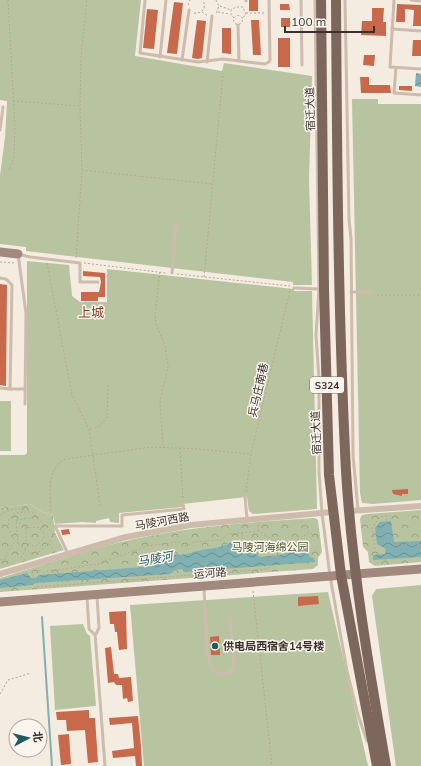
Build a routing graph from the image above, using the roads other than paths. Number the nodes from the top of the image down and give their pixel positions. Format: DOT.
graph roads {
  1 [pos="145,0"];
  2 [pos="166,0"];
  3 [pos="269,0"];
  4 [pos="301,0"];
  5 [pos="314,0"];
  6 [pos="321,0"];
  7 [pos="336,0"];
  8 [pos="345,0"];
  9 [pos="394,0"];
  10 [pos="411,0"];
  11 [pos="421,1"];
  12 [pos="189,10"];
  13 [pos="212,16"];
  14 [pos="238,25"];
  15 [pos="392,29"];
  16 [pos="421,31"];
  17 [pos="160,57"];
  18 [pos="182,60"];
  19 [pos="239,61"];
  20 [pos="207,62"];
  21 [pos="302,65"];
  22 [pos="396,68"];
  23 [pos="421,69"];
  24 [pos="421,95"];
  25 [pos="3,107"];
  26 [pos="0,130"];
  27 [pos="176,223"];
  28 [pos="0,252"];
  29 [pos="18,254"];
  30 [pos="172,273"];
  31 [pos="0,278"];
  32 [pos="98,282"];
  33 [pos="293,287"];
  34 [pos="319,289"];
  35 [pos="350,292"];
  36 [pos="371,292"];
  37 [pos="0,388"];
  38 [pos="10,388"];
  39 [pos="25,389"];
  40 [pos="25,404"];
  41 [pos="246,497"];
  42 [pos="184,504"];
  43 [pos="421,506"];
  44 [pos="354,511"];
  45 [pos="327,512"];
  46 [pos="247,519"];
  47 [pos="68,554"];
  48 [pos="421,569"];
  49 [pos="0,574"];
  50 [pos="356,574"];
  51 [pos="341,575"];
  52 [pos="330,576"];
  53 [pos="204,586"];
  54 [pos="97,594"];
  55 [pos="87,595"];
  56 [pos="0,602"];
  57 [pos="230,616"];
  58 [pos="95,634"];
  59 [pos="105,766"];
  60 [pos="372,766"];
  61 [pos="377,766"];
  62 [pos="386,766"];
  1 -- 17 [label="lane"];
  2 -- 17 [label="lane"];
  3 -- 19 [label="lane"];
  4 -- 21 [label="lane"];
  5 -- 34 [label="lane"];
  6 -- 45 [label="main road, 宿迁大道 / S324"];
  7 -- 44 [label="main road, S324"];
  8 -- 35 [label="lane"];
  9 -- 15 [label="lane"];
  10 -- 11 [label="lane"];
  12 -- 18 [label="lane"];
  13 -- 20 [label="lane"];
  14 -- 19 [label="lane"];
  15 -- 16 [label="lane"];
  15 -- 22 [label="lane"];
  17 -- 18 [label="lane"];
  18 -- 20 [label="lane"];
  19 -- 20 [label="lane"];
  22 -- 23 [label="lane"];
  22 -- 24 [label="lane"];
  25 -- 26 [label="lane"];
  27 -- 30 [label="lane"];
  28 -- 29 [label="street"];
  29 -- 32 [label="lane"];
  29 -- 39 [label="lane"];
  31 -- 38 [label="lane"];
  33 -- 34 [label="lane"];
  34 -- 45 [label="lane"];
  35 -- 36 [label="lane"];
  35 -- 44 [label="lane"];
  37 -- 38 [label="lane"];
  38 -- 39 [label="lane"];
  39 -- 40 [label="lane"];
  41 -- 46 [label="lane"];
  42 -- 47 [label="lane"];
  43 -- 44 [label="street"];
  44 -- 50 [label="main road, S324"];
  45 -- 46 [label="street, 马陵河西路"];
  45 -- 51 [label="main road, 宿迁大道 / S324"];
  45 -- 52 [label="lane"];
  46 -- 47 [label="street, 马陵河西路"];
  47 -- 49 [label="street, 马陵河西路"];
  48 -- 50 [label="street, 运河路"];
  50 -- 51 [label="street, 运河路"];
  50 -- 62 [label="main road, S324"];
  51 -- 52 [label="street, 运河路"];
  51 -- 61 [label="main road, 宿迁大道 / S324"];
  52 -- 53 [label="street, 运河路"];
  52 -- 60 [label="lane"];
  53 -- 54 [label="street, 运河路"];
  53 -- 57 [label="lane"];
  54 -- 55 [label="street, 运河路"];
  54 -- 58 [label="lane"];
  55 -- 56 [label="street, 运河路"];
  55 -- 58 [label="lane"];
  58 -- 59 [label="lane"];
}
